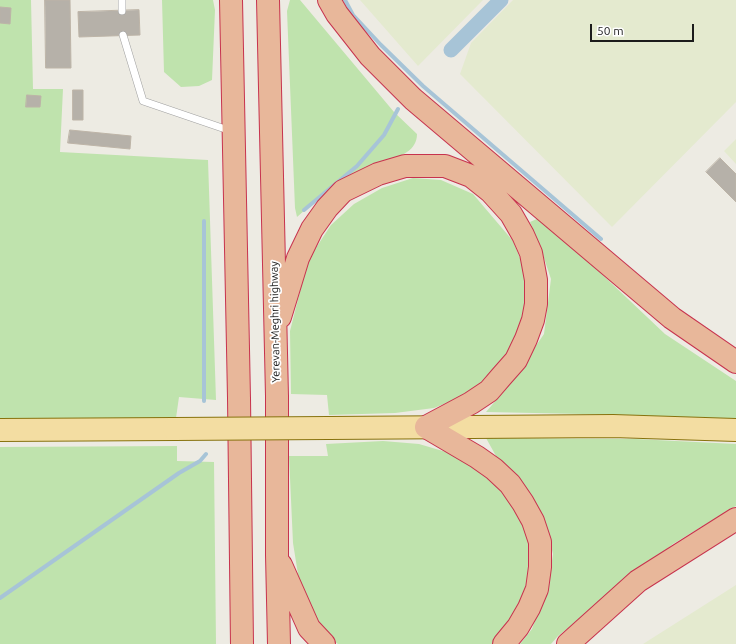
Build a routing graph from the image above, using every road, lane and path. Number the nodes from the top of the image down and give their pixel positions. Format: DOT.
graph roads {
  1 [pos="122,0"];
  2 [pos="268,0"];
  3 [pos="329,0"];
  4 [pos="230,6"];
  5 [pos="122,11"];
  6 [pos="123,35"];
  7 [pos="233,132"];
  8 [pos="275,335"];
  9 [pos="736,362"];
  10 [pos="426,427"];
  11 [pos="0,430"];
  12 [pos="736,430"];
  13 [pos="736,519"];
  14 [pos="277,555"];
  15 [pos="242,644"];
  16 [pos="279,644"];
  17 [pos="324,644"];
  18 [pos="504,644"];
  19 [pos="568,644"];
  1 -- 5 [label="lane"];
  2 -- 8 [label="highway, Yerevan-Meghri highway"];
  3 -- 9 [label="highway"];
  4 -- 7 [label="highway"];
  6 -- 7 [label="lane"];
  7 -- 15 [label="highway"];
  8 -- 10 [label="highway"];
  8 -- 14 [label="highway, Yerevan-Meghri highway"];
  10 -- 11 [label="main road, bridge"];
  10 -- 12 [label="main road"];
  10 -- 18 [label="highway"];
  13 -- 19 [label="highway"];
  14 -- 16 [label="highway, Yerevan-Meghri highway"];
  14 -- 17 [label="highway"];
}
